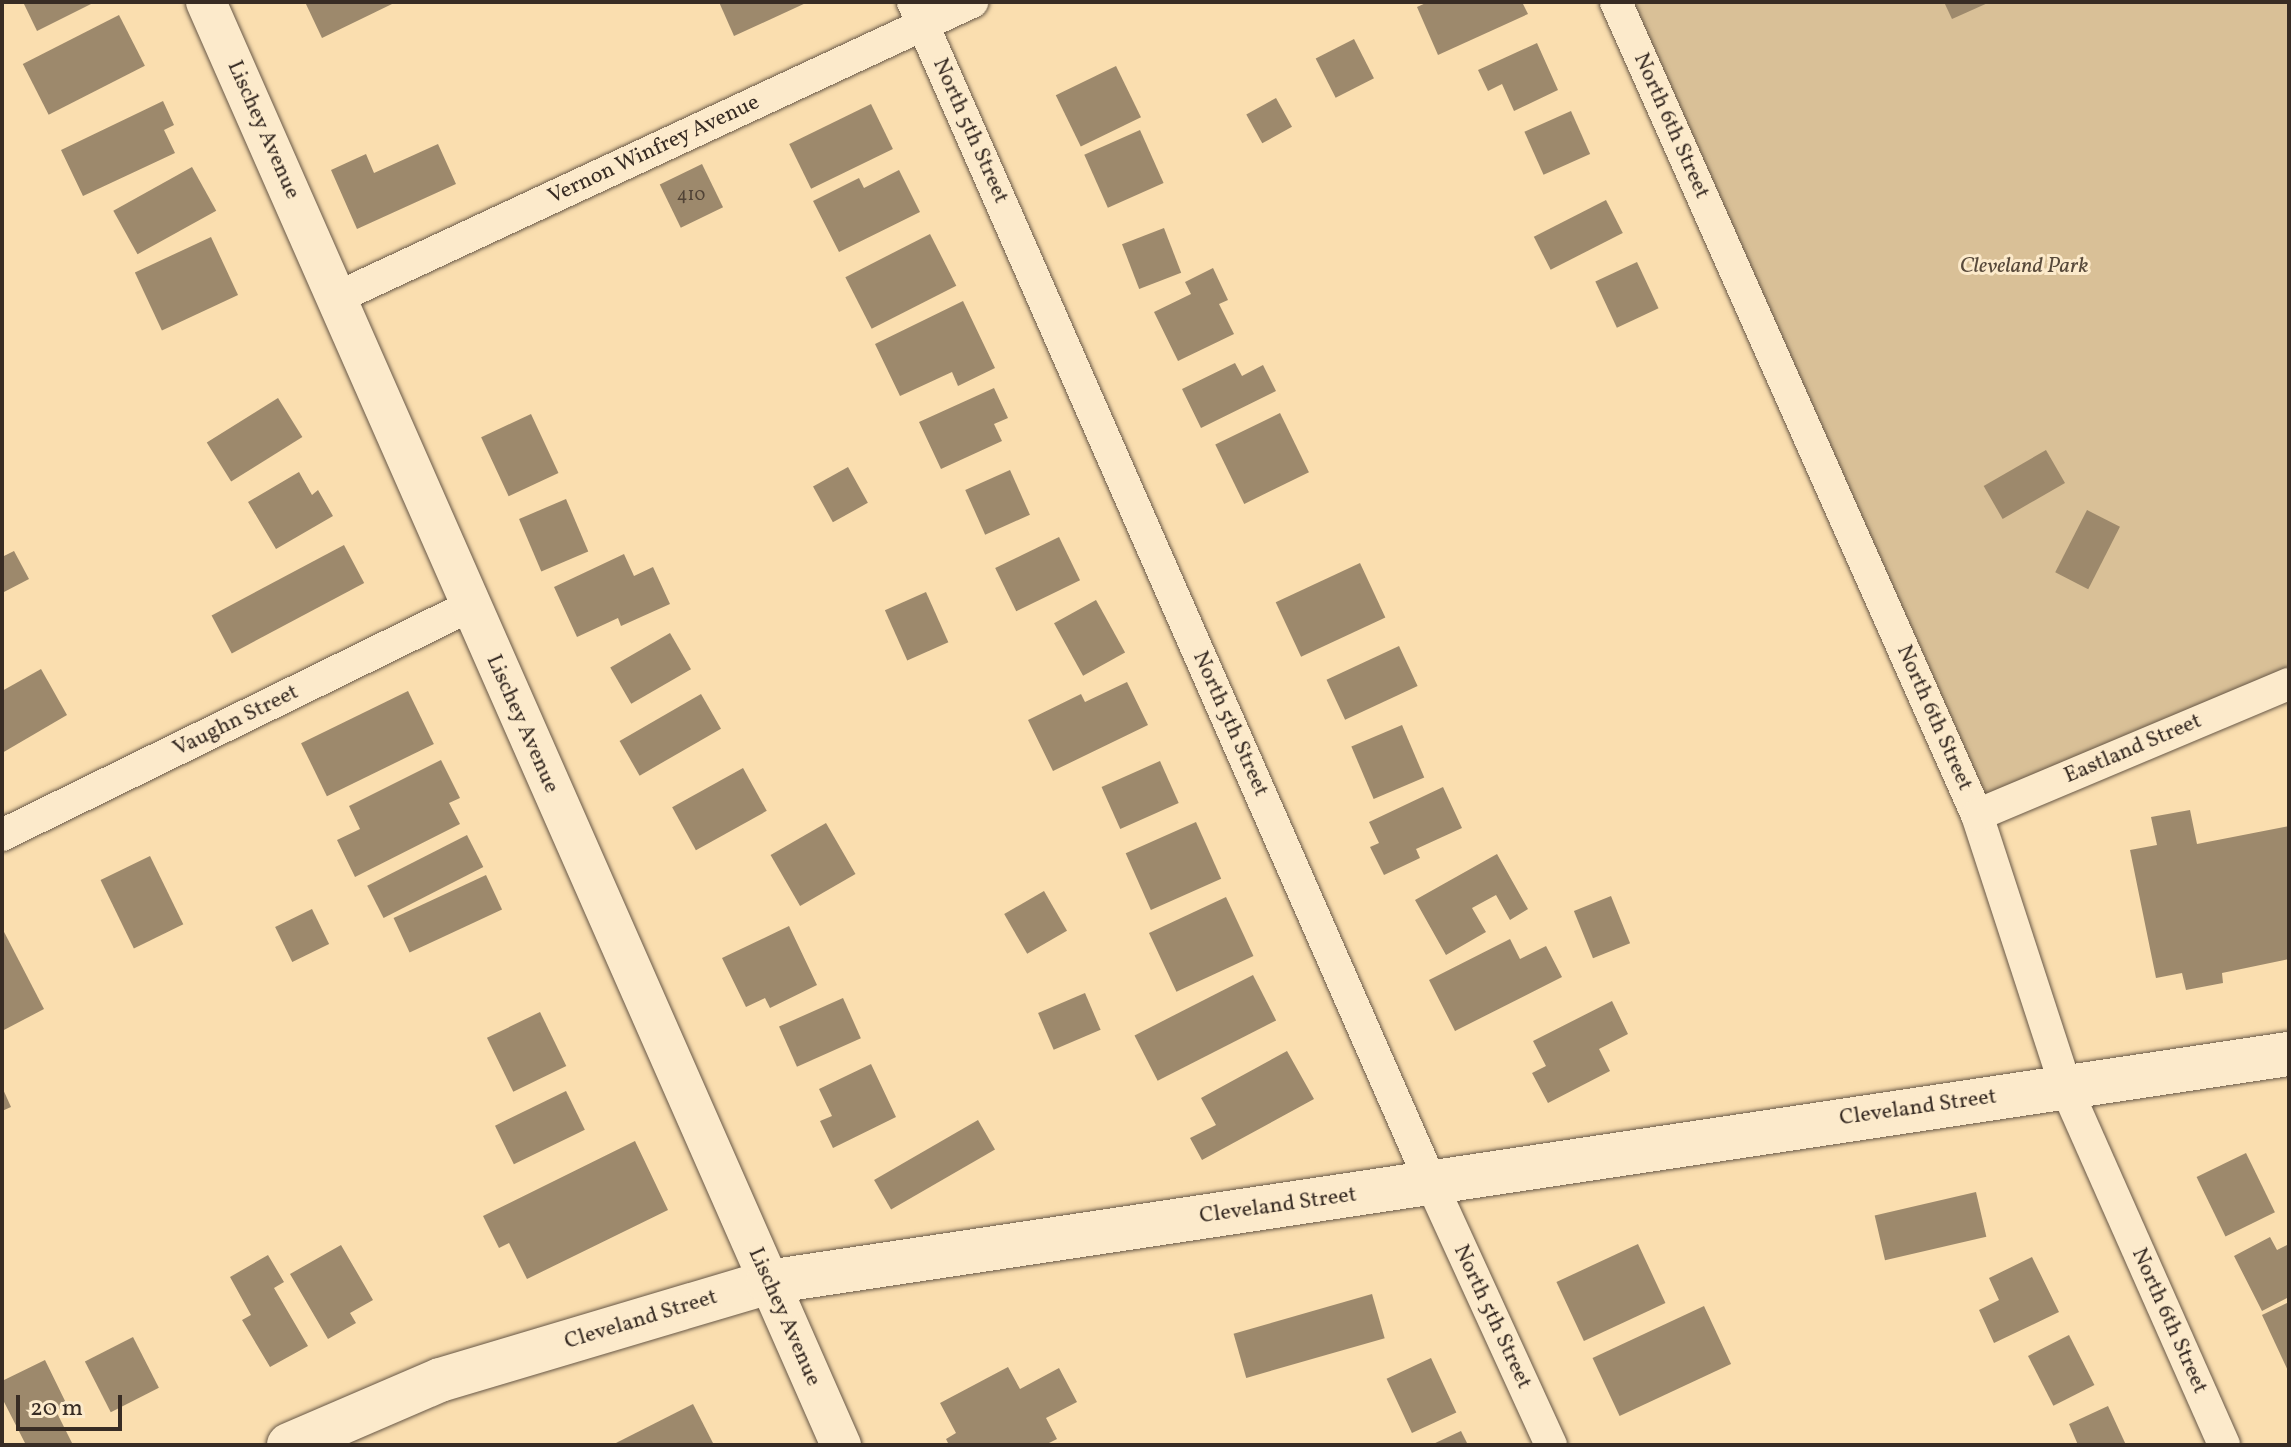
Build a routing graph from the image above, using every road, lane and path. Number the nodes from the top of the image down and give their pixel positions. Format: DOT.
graph roads {
  1 [pos="206,2"];
  2 [pos="972,2"];
  3 [pos="1616,2"];
  4 [pos="918,14"];
  5 [pos="336,298"];
  6 [pos="470,606"];
  7 [pos="2289,684"];
  8 [pos="1977,815"];
  9 [pos="2,835"];
  10 [pos="2289,1054"];
  11 [pos="2066,1088"];
  12 [pos="1432,1185"];
  13 [pos="768,1282"];
  14 [pos="289,1445"];
  15 [pos="841,1445"];
  16 [pos="1551,1445"];
  17 [pos="2224,1445"];
  1 -- 5 [label="street, Lischey Avenue"];
  2 -- 4 [label="street, Vernon Winfrey Avenue"];
  3 -- 8 [label="street, North 6th Street"];
  4 -- 5 [label="street, Vernon Winfrey Avenue"];
  4 -- 12 [label="street, North 5th Street"];
  5 -- 6 [label="street, Lischey Avenue"];
  6 -- 9 [label="street, Vaughn Street"];
  6 -- 13 [label="street, Lischey Avenue"];
  7 -- 8 [label="street, Eastland Street"];
  8 -- 11 [label="street, North 6th Street"];
  10 -- 11 [label="main road, Cleveland Street"];
  11 -- 12 [label="main road, Cleveland Street"];
  11 -- 17 [label="street, North 6th Street"];
  12 -- 13 [label="main road, Cleveland Street"];
  12 -- 16 [label="street, North 5th Street"];
  13 -- 14 [label="main road, Cleveland Street"];
  13 -- 15 [label="street, Lischey Avenue"];
}
